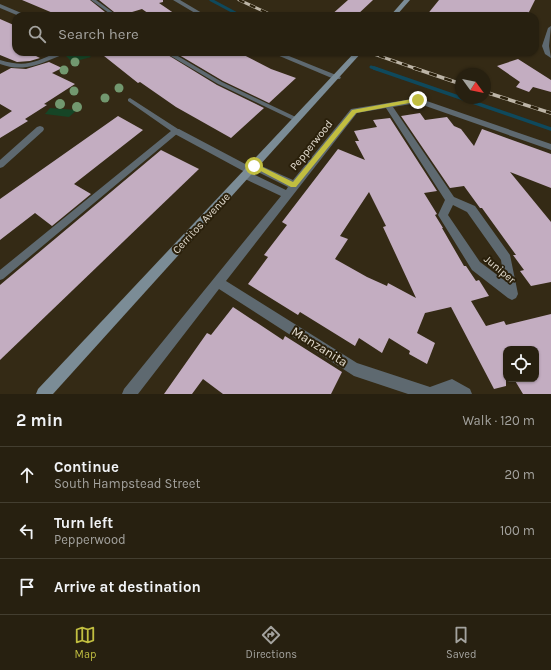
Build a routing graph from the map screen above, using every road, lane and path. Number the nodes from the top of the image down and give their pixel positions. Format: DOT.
graph roads {
  1 [pos="93,0"];
  2 [pos="176,0"];
  3 [pos="408,0"];
  4 [pos="0,6"];
  5 [pos="14,12"];
  6 [pos="110,12"];
  7 [pos="197,12"];
  8 [pos="396,12"];
  9 [pos="551,28"];
  10 [pos="549,54"];
  11 [pos="52,56"];
  12 [pos="174,56"];
  13 [pos="283,56"];
  14 [pos="355,56"];
  15 [pos="0,62"];
  16 [pos="337,77"];
  17 [pos="130,100"];
  18 [pos="388,105"];
  19 [pos="297,119"];
  20 [pos="40,129"];
  21 [pos="176,130"];
  22 [pos="551,147"];
  23 [pos="0,165"];
  24 [pos="250,170"];
  25 [pos="294,186"];
  26 [pos="286,194"];
  27 [pos="450,200"];
  28 [pos="0,276"];
  29 [pos="218,282"];
  30 [pos="43,394"];
  31 [pos="129,394"];
  32 [pos="430,394"];
  33 [pos="465,394"];
  1 -- 6 [label="lane"];
  2 -- 7 [label="street"];
  3 -- 8 [label="street"];
  4 -- 5 [label="street"];
  9 -- 10 [label="street"];
  11 -- 15 [label="lane"];
  12 -- 19 [label="lane"];
  13 -- 16 [label="street"];
  14 -- 16 [label="street, Cerritos Avenue"];
  16 -- 19 [label="street, Cerritos Avenue"];
  17 -- 21 [label="lane"];
  18 -- 22 [label="street, Pepperwood"];
  18 -- 25 [label="street, Pepperwood"];
  18 -- 27 [label="street"];
  19 -- 24 [label="street, Cerritos Avenue"];
  20 -- 23 [label="street"];
  21 -- 24 [label="street"];
  21 -- 28 [label="lane"];
  24 -- 25 [label="street"];
  24 -- 26 [label="street"];
  24 -- 30 [label="street, Cerritos Avenue"];
  25 -- 26 [label="street, Pepperwood"];
  26 -- 29 [label="street, Pepperwood"];
  27 -- 27 [label="street, Juniper"];
  29 -- 31 [label="street, Pepperwood"];
  29 -- 32 [label="street, Manzanita"];
  32 -- 33 [label="street, Manzanita"];
}
